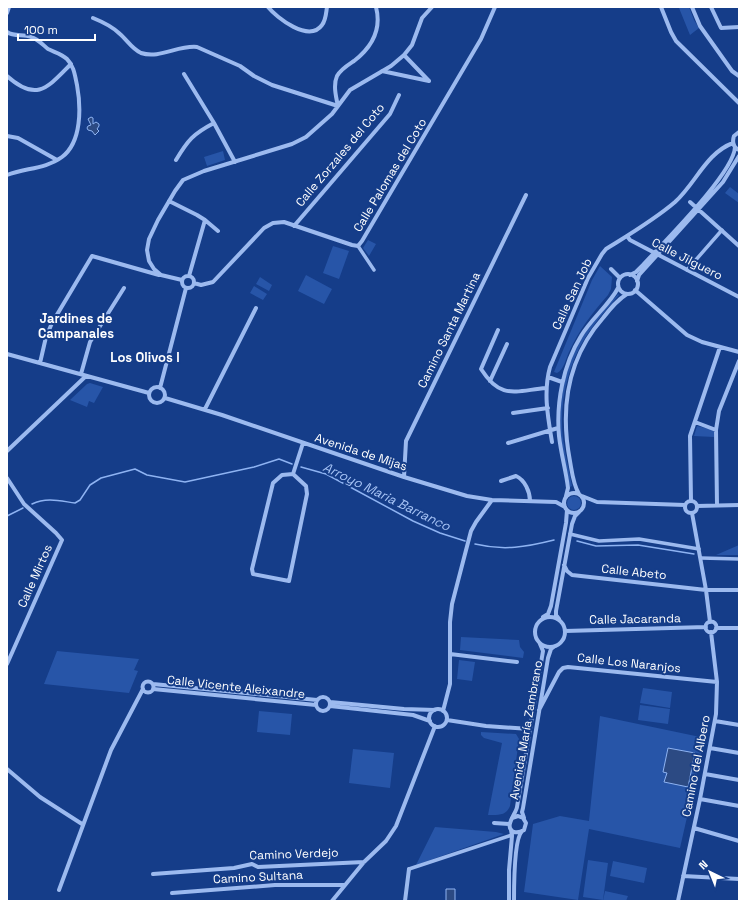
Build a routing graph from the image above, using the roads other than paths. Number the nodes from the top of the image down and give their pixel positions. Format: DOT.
graph roads {
  1 [pos="9,7"];
  2 [pos="268,7"];
  3 [pos="327,7"];
  4 [pos="376,7"];
  5 [pos="432,7"];
  6 [pos="495,7"];
  7 [pos="661,7"];
  8 [pos="692,7"];
  9 [pos="711,7"];
  10 [pos="7,13"];
  11 [pos="93,18"];
  12 [pos="739,27"];
  13 [pos="7,32"];
  14 [pos="404,55"];
  15 [pos="70,64"];
  16 [pos="382,71"];
  17 [pos="184,74"];
  18 [pos="7,76"];
  19 [pos="739,76"];
  20 [pos="398,95"];
  21 [pos="739,103"];
  22 [pos="338,106"];
  23 [pos="214,123"];
  24 [pos="739,132"];
  25 [pos="7,136"];
  26 [pos="736,146"];
  27 [pos="739,156"];
  28 [pos="57,160"];
  29 [pos="176,160"];
  30 [pos="235,162"];
  31 [pos="7,175"];
  32 [pos="526,195"];
  33 [pos="169,201"];
  34 [pos="690,202"];
  35 [pos="697,208"];
  36 [pos="205,220"];
  37 [pos="294,226"];
  38 [pos="722,230"];
  39 [pos="218,231"];
  40 [pos="627,236"];
  41 [pos="358,246"];
  42 [pos="739,246"];
  43 [pos="655,254"];
  44 [pos="374,270"];
  45 [pos="611,270"];
  46 [pos="687,270"];
  47 [pos="161,275"];
  48 [pos="630,275"];
  49 [pos="189,276"];
  50 [pos="620,278"];
  51 [pos="182,280"];
  52 [pos="637,281"];
  53 [pos="194,283"];
  54 [pos="124,288"];
  55 [pos="186,288"];
  56 [pos="618,288"];
  57 [pos="635,290"];
  58 [pos="627,294"];
  59 [pos="739,297"];
  60 [pos="256,308"];
  61 [pos="498,330"];
  62 [pos="506,344"];
  63 [pos="720,347"];
  64 [pos="739,352"];
  65 [pos="7,354"];
  66 [pos="739,361"];
  67 [pos="40,363"];
  68 [pos="81,374"];
  69 [pos="86,376"];
  70 [pos="548,377"];
  71 [pos="490,381"];
  72 [pos="562,382"];
  73 [pos="160,388"];
  74 [pos="546,388"];
  75 [pos="149,393"];
  76 [pos="165,398"];
  77 [pos="548,408"];
  78 [pos="205,409"];
  79 [pos="513,413"];
  80 [pos="695,422"];
  81 [pos="558,428"];
  82 [pos="550,430"];
  83 [pos="716,430"];
  84 [pos="552,442"];
  85 [pos="303,443"];
  86 [pos="508,443"];
  87 [pos="7,450"];
  88 [pos="293,474"];
  89 [pos="404,477"];
  90 [pos="7,478"];
  91 [pos="501,481"];
  92 [pos="580,495"];
  93 [pos="566,497"];
  94 [pos="492,500"];
  95 [pos="530,501"];
  96 [pos="691,501"];
  97 [pos="556,502"];
  98 [pos="597,502"];
  99 [pos="685,505"];
  100 [pos="717,505"];
  101 [pos="739,505"];
  102 [pos="697,506"];
  103 [pos="566,508"];
  104 [pos="581,511"];
  105 [pos="692,513"];
  106 [pos="570,534"];
  107 [pos="699,549"];
  108 [pos="701,558"];
  109 [pos="739,559"];
  110 [pos="564,564"];
  111 [pos="706,590"];
  112 [pos="739,590"];
  113 [pos="543,617"];
  114 [pos="559,619"];
  115 [pos="710,622"];
  116 [pos="706,627"];
  117 [pos="716,628"];
  118 [pos="739,628"];
  119 [pos="565,631"];
  120 [pos="711,632"];
  121 [pos="540,644"];
  122 [pos="555,646"];
  123 [pos="450,654"];
  124 [pos="517,662"];
  125 [pos="7,664"];
  126 [pos="717,682"];
  127 [pos="153,684"];
  128 [pos="143,689"];
  129 [pos="153,689"];
  130 [pos="316,703"];
  131 [pos="330,704"];
  132 [pos="435,710"];
  133 [pos="539,710"];
  134 [pos="443,711"];
  135 [pos="447,720"];
  136 [pos="430,721"];
  137 [pos="715,721"];
  138 [pos="739,725"];
  139 [pos="435,726"];
  140 [pos="530,729"];
  141 [pos="710,748"];
  142 [pos="739,753"];
  143 [pos="7,769"];
  144 [pos="705,774"];
  145 [pos="739,780"];
  146 [pos="700,799"];
  147 [pos="739,806"];
  148 [pos="512,818"];
  149 [pos="525,820"];
  150 [pos="494,823"];
  151 [pos="82,824"];
  152 [pos="510,826"];
  153 [pos="694,828"];
  154 [pos="524,830"];
  155 [pos="512,835"];
  156 [pos="739,840"];
  157 [pos="364,862"];
  158 [pos="409,869"];
  159 [pos="154,874"];
  160 [pos="683,876"];
  161 [pos="739,879"];
  162 [pos="344,885"];
  163 [pos="59,890"];
  164 [pos="172,893"];
  165 [pos="332,901"];
  166 [pos="405,901"];
  167 [pos="509,901"];
  168 [pos="514,901"];
  169 [pos="678,901"];
  1 -- 10 [label="street"];
  2 -- 3 [label="street"];
  4 -- 22 [label="street"];
  5 -- 14 [label="street"];
  6 -- 41 [label="street, Calle Palomas del Coto"];
  7 -- 21 [label="street"];
  8 -- 19 [label="street"];
  9 -- 12 [label="street"];
  11 -- 22 [label="street"];
  13 -- 15 [label="street"];
  14 -- 16 [label="street"];
  14 -- 16 [label="street"];
  15 -- 18 [label="street"];
  15 -- 28 [label="street"];
  16 -- 22 [label="street"];
  17 -- 23 [label="street"];
  20 -- 37 [label="street, Calle Zorzales del Coto"];
  22 -- 30 [label="street"];
  23 -- 29 [label="street"];
  23 -- 30 [label="street"];
  24 -- 26 [label="street"];
  25 -- 28 [label="street"];
  26 -- 35 [label="street"];
  26 -- 40 [label="street, Calle San Job"];
  27 -- 35 [label="street"];
  28 -- 31 [label="street"];
  30 -- 33 [label="street"];
  32 -- 89 [label="street, Camino Santa Martina"];
  33 -- 36 [label="street"];
  33 -- 47 [label="street"];
  34 -- 35 [label="street"];
  35 -- 38 [label="street"];
  35 -- 43 [label="street"];
  36 -- 39 [label="street"];
  36 -- 49 [label="street"];
  37 -- 41 [label="street, Calle Palomas del Coto"];
  37 -- 53 [label="street, Calle Palomas del Coto"];
  38 -- 42 [label="street"];
  38 -- 46 [label="street"];
  40 -- 43 [label="street, Calle Jilguero"];
  40 -- 70 [label="street, Calle San Job"];
  41 -- 44 [label="street"];
  43 -- 46 [label="street, Calle Jilguero"];
  43 -- 48 [label="street"];
  43 -- 52 [label="street"];
  45 -- 50 [label="street"];
  46 -- 59 [label="street, Calle Jilguero"];
  47 -- 51 [label="street"];
  47 -- 67 [label="street"];
  48 -- 50 [label="street"];
  48 -- 52 [label="street"];
  49 -- 51 [label="street"];
  49 -- 53 [label="street"];
  50 -- 56 [label="street"];
  51 -- 55 [label="street"];
  52 -- 57 [label="street"];
  53 -- 55 [label="street"];
  54 -- 68 [label="street"];
  55 -- 73 [label="street"];
  56 -- 58 [label="street"];
  56 -- 72 [label="street"];
  57 -- 58 [label="street"];
  57 -- 63 [label="street"];
  58 -- 92 [label="street"];
  60 -- 78 [label="street"];
  61 -- 71 [label="street"];
  62 -- 71 [label="street"];
  63 -- 64 [label="street"];
  63 -- 80 [label="street"];
  65 -- 67 [label="street"];
  66 -- 83 [label="street"];
  67 -- 68 [label="street"];
  68 -- 69 [label="street"];
  69 -- 75 [label="street"];
  69 -- 87 [label="street"];
  70 -- 72 [label="street"];
  70 -- 74 [label="street, Calle San Job"];
  71 -- 74 [label="street"];
  72 -- 81 [label="street"];
  73 -- 75 [label="street"];
  73 -- 76 [label="street"];
  74 -- 77 [label="street, Calle San Job"];
  75 -- 76 [label="street"];
  76 -- 78 [label="street, Avenida de Mijas"];
  77 -- 79 [label="street"];
  77 -- 82 [label="street, Calle San Job"];
  78 -- 85 [label="street, Avenida de Mijas"];
  80 -- 83 [label="street"];
  80 -- 96 [label="street"];
  81 -- 82 [label="street"];
  81 -- 93 [label="street"];
  82 -- 84 [label="street, Calle San Job"];
  82 -- 86 [label="street"];
  83 -- 100 [label="street"];
  85 -- 88 [label="street"];
  85 -- 89 [label="street, Avenida de Mijas"];
  88 -- 88 [label="street"];
  89 -- 94 [label="street, Avenida de Mijas"];
  90 -- 125 [label="street, Calle Mirtos"];
  91 -- 95 [label="street"];
  92 -- 93 [label="street"];
  92 -- 98 [label="street"];
  92 -- 104 [label="street"];
  93 -- 97 [label="street, Avenida de Mijas"];
  93 -- 103 [label="street"];
  94 -- 95 [label="street, Avenida de Mijas"];
  94 -- 123 [label="street"];
  95 -- 97 [label="street, Avenida de Mijas"];
  96 -- 99 [label="street"];
  96 -- 102 [label="street"];
  97 -- 103 [label="street, Avenida de Mijas"];
  98 -- 99 [label="street"];
  98 -- 104 [label="street"];
  99 -- 105 [label="street"];
  100 -- 101 [label="street"];
  100 -- 102 [label="street"];
  102 -- 105 [label="street"];
  103 -- 104 [label="street"];
  103 -- 113 [label="street"];
  104 -- 106 [label="street"];
  105 -- 107 [label="street"];
  106 -- 107 [label="street"];
  106 -- 110 [label="street"];
  107 -- 108 [label="street"];
  108 -- 109 [label="street"];
  108 -- 111 [label="street"];
  110 -- 111 [label="street, Calle Abeto"];
  110 -- 114 [label="street"];
  111 -- 112 [label="street, Calle Abeto"];
  111 -- 115 [label="street"];
  113 -- 114 [label="street"];
  113 -- 121 [label="street"];
  114 -- 119 [label="street"];
  115 -- 116 [label="street"];
  115 -- 117 [label="street"];
  116 -- 119 [label="street, Calle Jacaranda"];
  116 -- 120 [label="street"];
  117 -- 118 [label="street"];
  117 -- 120 [label="street"];
  119 -- 122 [label="street"];
  120 -- 126 [label="street, Camino del Albero"];
  121 -- 122 [label="street"];
  121 -- 140 [label="street, Avenida María Zambrano"];
  122 -- 133 [label="street, Avenida María Zambrano"];
  123 -- 124 [label="street"];
  123 -- 134 [label="street"];
  126 -- 133 [label="street, Calle Los Naranjos"];
  126 -- 137 [label="street, Camino del Albero"];
  127 -- 128 [label="street"];
  127 -- 129 [label="street"];
  127 -- 130 [label="street"];
  128 -- 129 [label="street"];
  128 -- 151 [label="street"];
  129 -- 130 [label="street, Calle Vicente Aleixandre"];
  130 -- 131 [label="street, Calle Vicente Aleixandre"];
  130 -- 131 [label="street, Calle Vicente Aleixandre"];
  131 -- 132 [label="street"];
  131 -- 136 [label="street, Calle Vicente Aleixandre"];
  132 -- 134 [label="street"];
  132 -- 136 [label="street"];
  133 -- 149 [label="street, Avenida María Zambrano"];
  134 -- 135 [label="street"];
  135 -- 139 [label="street"];
  135 -- 140 [label="street"];
  136 -- 139 [label="street"];
  137 -- 138 [label="street"];
  137 -- 141 [label="street, Camino del Albero"];
  139 -- 157 [label="street"];
  140 -- 148 [label="street, Avenida María Zambrano"];
  141 -- 142 [label="street"];
  141 -- 144 [label="street, Camino del Albero"];
  143 -- 151 [label="street"];
  144 -- 145 [label="street"];
  144 -- 146 [label="street, Camino del Albero"];
  146 -- 147 [label="street"];
  146 -- 153 [label="street, Camino del Albero"];
  148 -- 149 [label="street"];
  148 -- 152 [label="street"];
  149 -- 154 [label="street"];
  150 -- 152 [label="street"];
  151 -- 163 [label="street"];
  152 -- 154 [label="street"];
  152 -- 155 [label="street"];
  153 -- 156 [label="street"];
  153 -- 160 [label="street, Camino del Albero"];
  154 -- 168 [label="street"];
  155 -- 158 [label="street"];
  155 -- 167 [label="street"];
  157 -- 159 [label="street, Camino Verdejo"];
  157 -- 162 [label="street"];
  158 -- 166 [label="street"];
  160 -- 161 [label="street"];
  160 -- 169 [label="street, Camino del Albero"];
  162 -- 164 [label="street, Camino Sultana"];
  162 -- 165 [label="street"];
}
